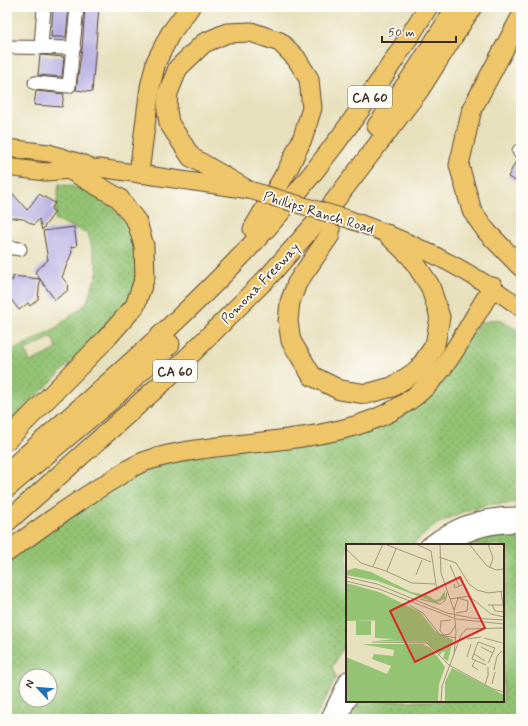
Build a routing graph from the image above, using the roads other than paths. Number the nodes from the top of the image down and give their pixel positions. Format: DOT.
graph roads {
  1 [pos="44,7"];
  2 [pos="77,7"];
  3 [pos="190,7"];
  4 [pos="428,7"];
  5 [pos="456,7"];
  6 [pos="472,7"];
  7 [pos="521,17"];
  8 [pos="42,46"];
  9 [pos="7,47"];
  10 [pos="74,48"];
  11 [pos="35,82"];
  12 [pos="7,148"];
  13 [pos="7,167"];
  14 [pos="99,168"];
  15 [pos="70,170"];
  16 [pos="139,173"];
  17 [pos="351,180"];
  18 [pos="305,182"];
  19 [pos="246,189"];
  20 [pos="330,207"];
  21 [pos="379,230"];
  22 [pos="233,264"];
  23 [pos="521,267"];
  24 [pos="493,287"];
  25 [pos="521,308"];
  26 [pos="7,440"];
  27 [pos="7,472"];
  28 [pos="7,488"];
  29 [pos="521,514"];
  30 [pos="7,522"];
  31 [pos="521,526"];
  32 [pos="429,544"];
  33 [pos="449,544"];
  34 [pos="7,552"];
  35 [pos="346,680"];
  36 [pos="348,702"];
  37 [pos="327,719"];
  38 [pos="340,719"];
  1 -- 8 [label="street"];
  2 -- 10 [label="street"];
  3 -- 16 [label="highway"];
  4 -- 18 [label="highway, CA 60"];
  5 -- 17 [label="highway"];
  6 -- 17 [label="highway, Pomona Freeway / CA 60"];
  7 -- 23 [label="highway"];
  8 -- 9 [label="street"];
  8 -- 10 [label="street"];
  10 -- 11 [label="street"];
  12 -- 14 [label="main road, Phillips Ranch Road"];
  13 -- 15 [label="main road, Phillips Ranch Road"];
  14 -- 15 [label="main road, Phillips Ranch Road"];
  14 -- 16 [label="main road, Phillips Ranch Road"];
  15 -- 26 [label="highway"];
  16 -- 19 [label="main road, Phillips Ranch Road"];
  17 -- 20 [label="highway, Pomona Freeway / CA 60"];
  18 -- 22 [label="highway, CA 60"];
  18 -- 28 [label="highway"];
  19 -- 21 [label="main road, Phillips Ranch Road, bridge"];
  19 -- 22 [label="highway"];
  20 -- 21 [label="highway"];
  20 -- 30 [label="highway, Pomona Freeway / CA 60"];
  21 -- 24 [label="main road, Phillips Ranch Road"];
  22 -- 27 [label="highway, CA 60"];
  24 -- 25 [label="main road, Phillips Ranch Road"];
  24 -- 34 [label="highway"];
  29 -- 32 [label="street"];
  31 -- 33 [label="street"];
  35 -- 37 [label="street"];
  36 -- 38 [label="street"];
}
